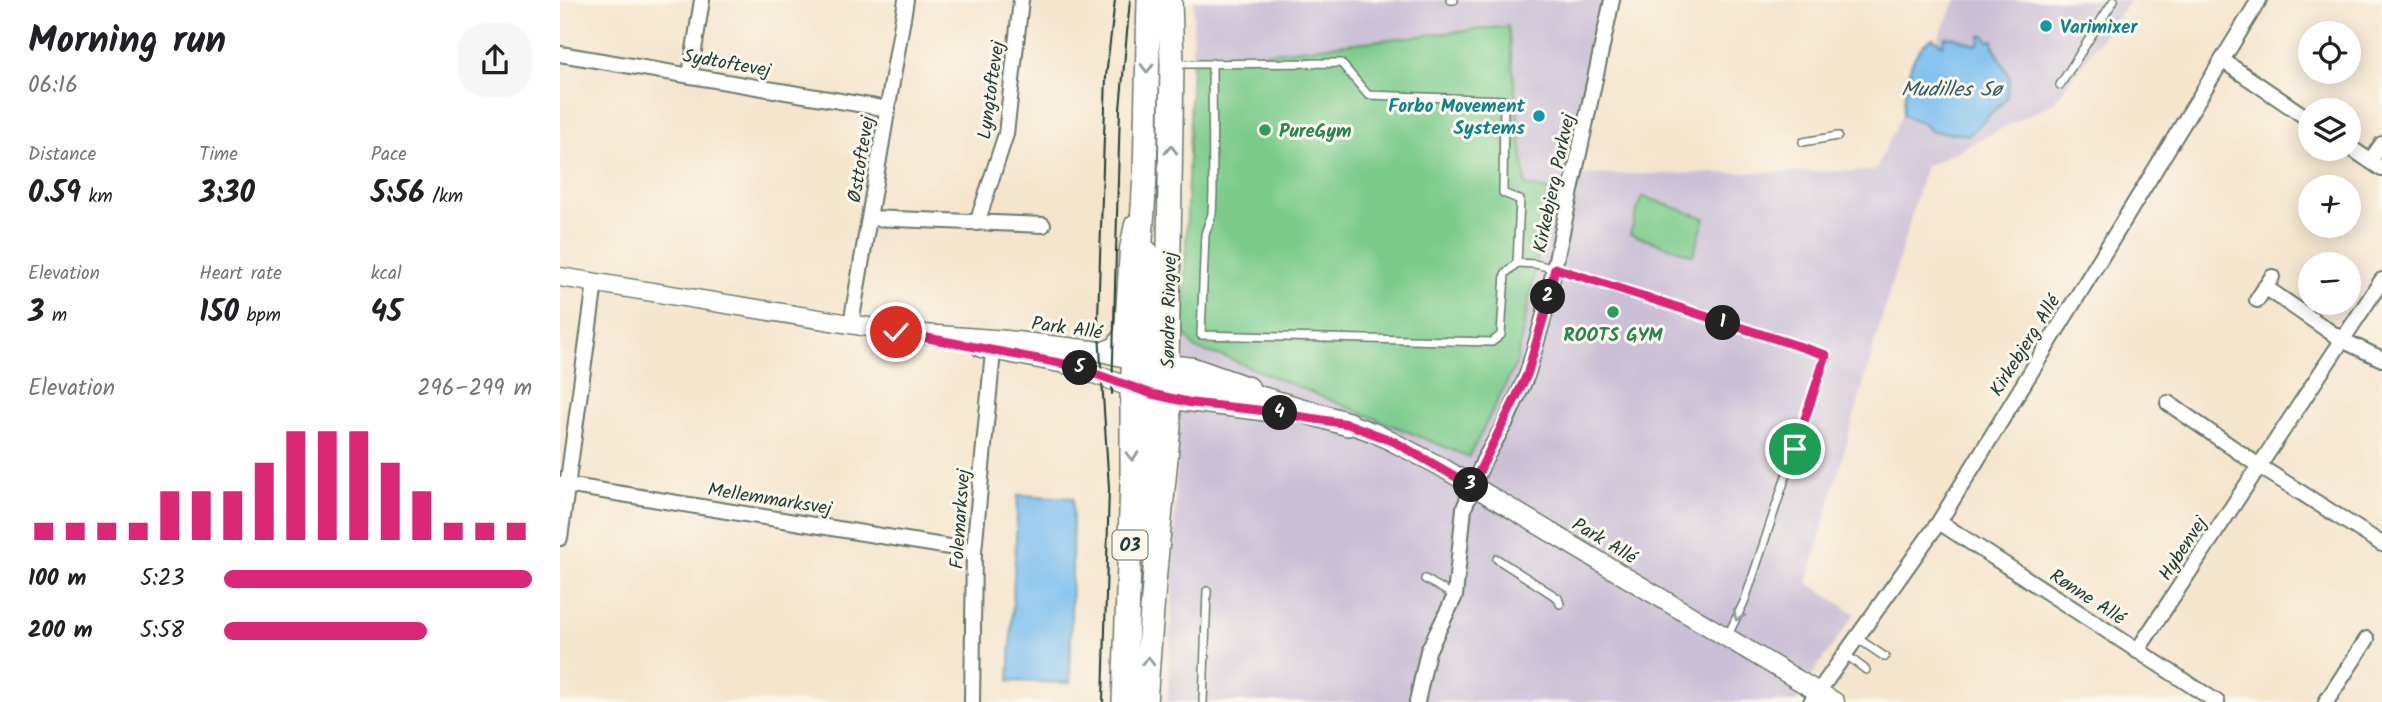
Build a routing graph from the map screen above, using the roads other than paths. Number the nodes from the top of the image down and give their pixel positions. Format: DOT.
graph roads {
  1 [pos="702,0"];
  2 [pos="906,0"];
  3 [pos="1021,0"];
  4 [pos="1149,0"];
  5 [pos="1170,0"];
  6 [pos="1612,0"];
  7 [pos="2114,0"];
  8 [pos="2259,0"];
  9 [pos="560,54"];
  10 [pos="2222,60"];
  11 [pos="1212,63"];
  12 [pos="1172,64"];
  13 [pos="690,75"];
  14 [pos="2060,85"];
  15 [pos="888,109"];
  16 [pos="2298,112"];
  17 [pos="1838,136"];
  18 [pos="1803,142"];
  19 [pos="2382,144"];
  20 [pos="2361,155"];
  21 [pos="2376,165"];
  22 [pos="1145,174"];
  23 [pos="870,218"];
  24 [pos="977,223"];
  25 [pos="1043,225"];
  26 [pos="1517,263"];
  27 [pos="1555,268"];
  28 [pos="560,277"];
  29 [pos="2382,280"];
  30 [pos="595,283"];
  31 [pos="2257,300"];
  32 [pos="851,324"];
  33 [pos="2342,340"];
  34 [pos="993,345"];
  35 [pos="1101,352"];
  36 [pos="2382,359"];
  37 [pos="1152,378"];
  38 [pos="2168,403"];
  39 [pos="1348,424"];
  40 [pos="2259,466"];
  41 [pos="563,484"];
  42 [pos="1472,486"];
  43 [pos="1938,522"];
  44 [pos="560,538"];
  45 [pos="2382,544"];
  46 [pos="974,551"];
  47 [pos="1497,559"];
  48 [pos="1425,579"];
  49 [pos="1207,591"];
  50 [pos="1455,596"];
  51 [pos="1560,604"];
  52 [pos="1727,637"];
  53 [pos="1856,637"];
  54 [pos="2367,639"];
  55 [pos="2137,651"];
  56 [pos="1844,654"];
  57 [pos="1885,657"];
  58 [pos="1866,670"];
  59 [pos="1815,697"];
  60 [pos="972,702"];
  61 [pos="1124,702"];
  62 [pos="1145,702"];
  63 [pos="1203,702"];
  64 [pos="1417,702"];
  65 [pos="1835,702"];
  66 [pos="2217,702"];
  67 [pos="2326,702"];
  1 -- 13 [label="street"];
  2 -- 15 [label="street, Østtoftevej"];
  3 -- 24 [label="street, Lyngtoftevej"];
  4 -- 22 [label="main road, Søndre Ringvej / O3, one-way"];
  5 -- 12 [label="main road, Søndre Ringvej / O3"];
  6 -- 27 [label="street, Kirkebjerg Parkvej"];
  7 -- 14 [label="lane"];
  8 -- 10 [label="street, Kirkebjerg Allé"];
  9 -- 13 [label="street, Sydtoftevej"];
  10 -- 16 [label="street"];
  10 -- 43 [label="street, Kirkebjerg Allé"];
  11 -- 12 [label="lane"];
  11 -- 26 [label="lane"];
  11 -- 26 [label="lane"];
  37 -- 12 [label="main road, Søndre Ringvej / O3, one-way"];
  13 -- 15 [label="street, Sydtoftevej"];
  15 -- 23 [label="street, Østtoftevej"];
  17 -- 18 [label="lane"];
  19 -- 21 [label="street"];
  20 -- 21 [label="street"];
  22 -- 35 [label="street"];
  22 -- 37 [label="main road, Søndre Ringvej / O3"];
  23 -- 24 [label="street"];
  23 -- 32 [label="street, Østtoftevej"];
  24 -- 25 [label="street"];
  26 -- 27 [label="lane"];
  27 -- 42 [label="street, Kirkebjerg Parkvej"];
  27 -- 52 [label="lane, one-way"];
  28 -- 30 [label="street, Park Allé"];
  29 -- 33 [label="street, Hybenvej"];
  30 -- 32 [label="street, Park Allé"];
  30 -- 41 [label="street"];
  31 -- 33 [label="street"];
  32 -- 34 [label="street, Park Allé"];
  33 -- 36 [label="street"];
  33 -- 40 [label="street, Hybenvej"];
  34 -- 35 [label="street, Park Allé"];
  34 -- 37 [label="street, Park Allé"];
  34 -- 46 [label="street, Folemarksvej"];
  35 -- 37 [label="street, Park Allé"];
  37 -- 39 [label="main road"];
  37 -- 61 [label="main road, Søndre Ringvej / O3, one-way"];
  62 -- 37 [label="main road, Søndre Ringvej / O3, one-way"];
  38 -- 40 [label="street"];
  39 -- 42 [label="street, Park Allé"];
  40 -- 45 [label="street"];
  40 -- 55 [label="street, Hybenvej"];
  41 -- 44 [label="street"];
  41 -- 46 [label="street, Mellemmarksvej"];
  42 -- 50 [label="street, Kirkebjerg Parkvej"];
  42 -- 52 [label="street, Park Allé"];
  43 -- 53 [label="street, Kirkebjerg Allé"];
  43 -- 55 [label="street, Rønne Allé"];
  46 -- 60 [label="street, Folemarksvej"];
  47 -- 51 [label="lane"];
  48 -- 50 [label="lane"];
  49 -- 63 [label="lane"];
  50 -- 64 [label="street"];
  52 -- 59 [label="street, Park Allé"];
  53 -- 56 [label="street, Kirkebjerg Allé"];
  53 -- 57 [label="lane"];
  54 -- 67 [label="street"];
  55 -- 66 [label="street, Rønne Allé"];
  56 -- 58 [label="lane"];
  56 -- 59 [label="street, Kirkebjerg Allé"];
  59 -- 65 [label="street, Park Allé"];
}
